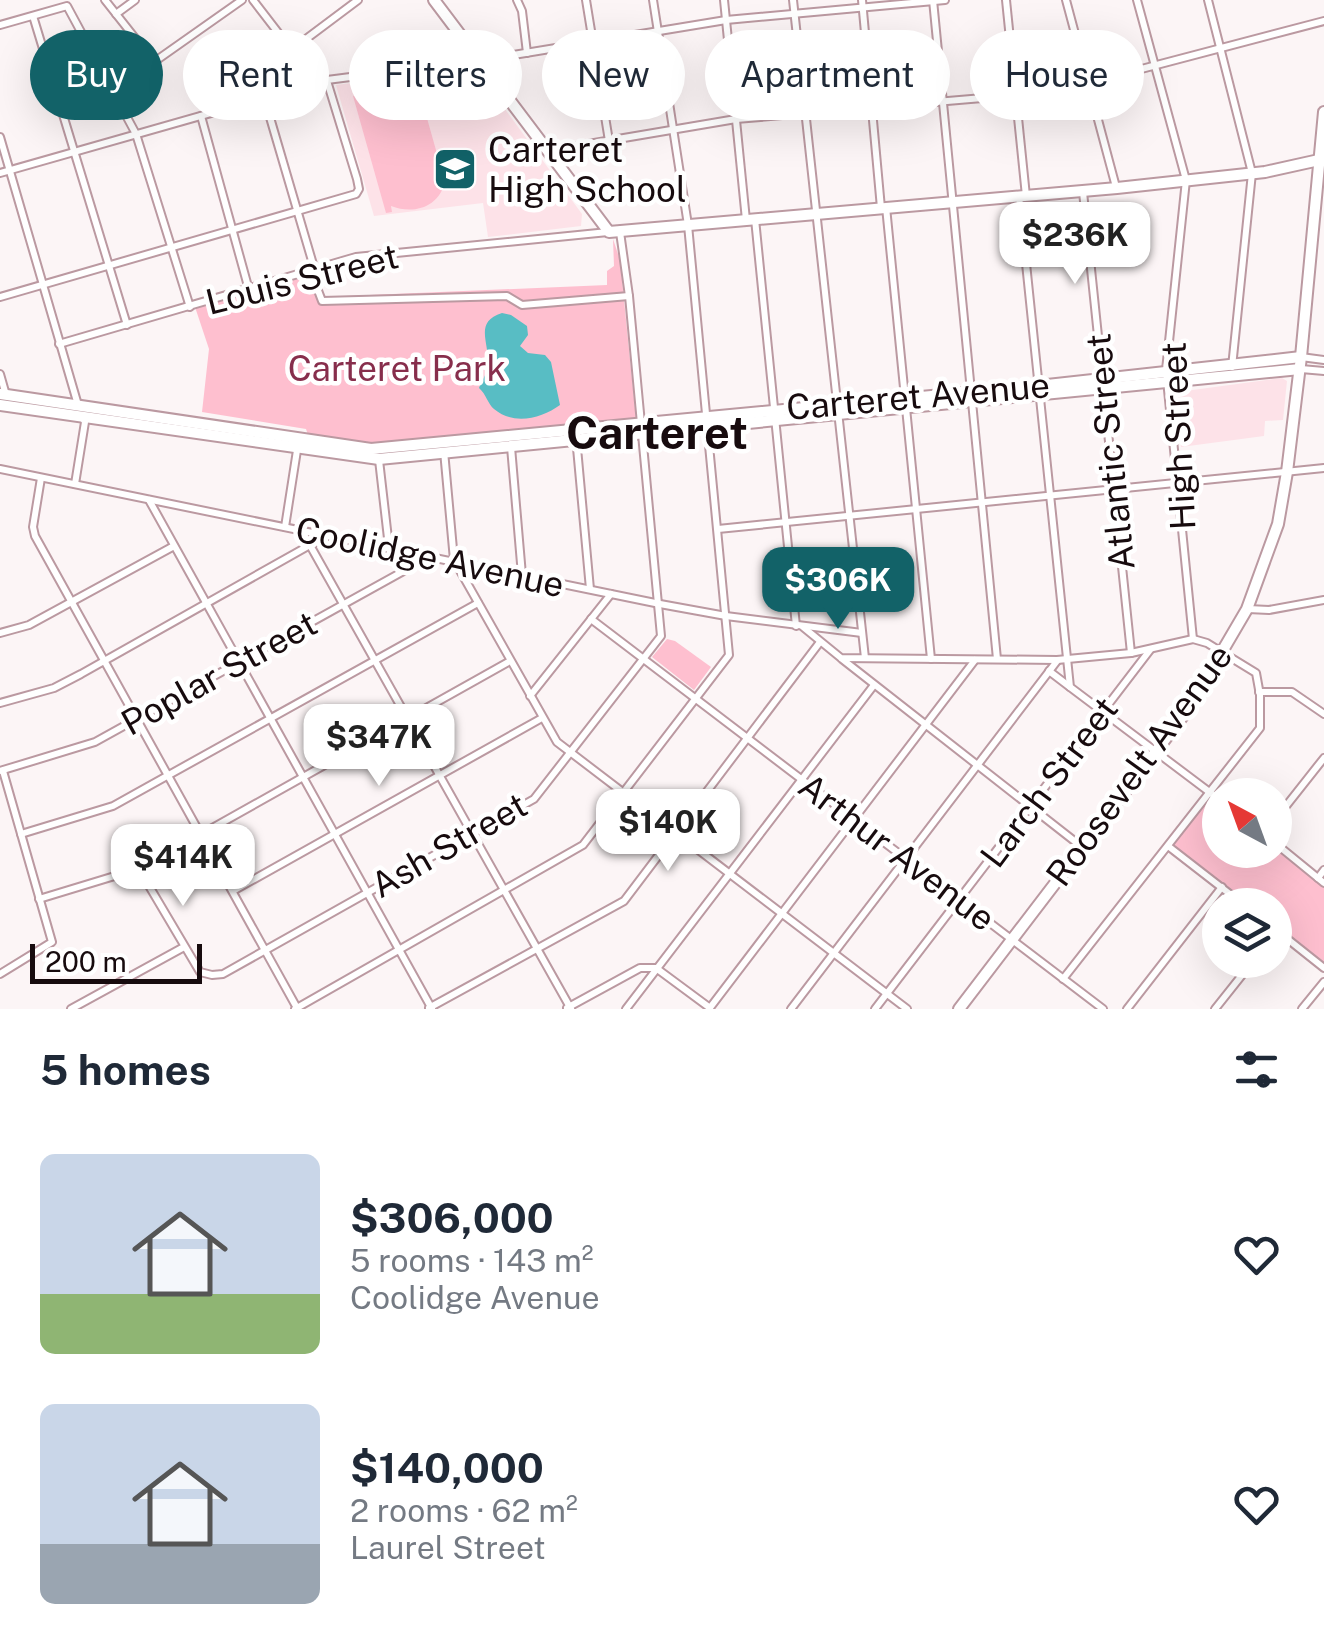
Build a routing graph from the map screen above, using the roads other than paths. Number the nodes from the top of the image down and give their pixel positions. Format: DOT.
graph roads {
  1 [pos="105,0"];
  2 [pos="135,0"];
  3 [pos="242,0"];
  4 [pos="253,0"];
  5 [pos="358,0"];
  6 [pos="434,0"];
  7 [pos="517,0"];
  8 [pos="586,0"];
  9 [pos="653,0"];
  10 [pos="724,0"];
  11 [pos="793,0"];
  12 [pos="945,0"];
  13 [pos="1006,0"];
  14 [pos="1066,0"];
  15 [pos="1137,0"];
  16 [pos="1208,0"];
  17 [pos="933,1"];
  18 [pos="863,4"];
  19 [pos="794,13"];
  20 [pos="116,14"];
  21 [pos="33,16"];
  22 [pos="726,20"];
  23 [pos="1324,21"];
  24 [pos="0,25"];
  25 [pos="276,30"];
  26 [pos="316,30"];
  27 [pos="456,30"];
  28 [pos="592,30"];
  29 [pos="657,30"];
  30 [pos="668,30"];
  31 [pos="727,30"];
  32 [pos="796,30"];
  33 [pos="866,30"];
  34 [pos="937,30"];
  35 [pos="1009,30"];
  36 [pos="1074,30"];
  37 [pos="1220,48"];
  38 [pos="542,51"];
  39 [pos="527,53"];
  40 [pos="522,54"];
  41 [pos="1155,64"];
  42 [pos="1144,67"];
  43 [pos="329,87"];
  44 [pos="1324,112"];
  45 [pos="522,119"];
  46 [pos="187,120"];
  47 [pos="202,120"];
  48 [pos="271,120"];
  49 [pos="606,120"];
  50 [pos="670,120"];
  51 [pos="736,120"];
  52 [pos="805,120"];
  53 [pos="875,120"];
  54 [pos="947,120"];
  55 [pos="1017,120"];
  56 [pos="1098,120"];
  57 [pos="672,130"];
  58 [pos="136,134"];
  59 [pos="0,137"];
  60 [pos="609,141"];
  61 [pos="75,152"];
  62 [pos="546,152"];
  63 [pos="1320,160"];
  64 [pos="10,170"];
  65 [pos="1252,173"];
  66 [pos="0,174"];
  67 [pos="1186,180"];
  68 [pos="1117,188"];
  69 [pos="1083,190"];
  70 [pos="1022,196"];
  71 [pos="1320,201"];
  72 [pos="952,202"];
  73 [pos="883,208"];
  74 [pos="298,212"];
  75 [pos="816,214"];
  76 [pos="750,220"];
  77 [pos="688,225"];
  78 [pos="233,230"];
  79 [pos="614,232"];
  80 [pos="172,248"];
  81 [pos="1310,261"];
  82 [pos="1324,263"];
  83 [pos="109,266"];
  84 [pos="313,272"];
  85 [pos="44,284"];
  86 [pos="250,290"];
  87 [pos="630,296"];
  88 [pos="0,297"];
  89 [pos="190,307"];
  90 [pos="126,325"];
  91 [pos="60,344"];
  92 [pos="1324,360"];
  93 [pos="1300,363"];
  94 [pos="1231,371"];
  95 [pos="1324,371"];
  96 [pos="0,374"];
  97 [pos="1167,378"];
  98 [pos="1104,384"];
  99 [pos="1039,391"];
  100 [pos="971,397"];
  101 [pos="4,400"];
  102 [pos="904,403"];
  103 [pos="78,404"];
  104 [pos="838,410"];
  105 [pos="773,415"];
  106 [pos="83,417"];
  107 [pos="138,420"];
  108 [pos="707,422"];
  109 [pos="642,429"];
  110 [pos="576,436"];
  111 [pos="511,442"];
  112 [pos="298,444"];
  113 [pos="444,448"];
  114 [pos="378,454"];
  115 [pos="1324,468"];
  116 [pos="0,470"];
  117 [pos="1287,472"];
  118 [pos="42,478"];
  119 [pos="1178,482"];
  120 [pos="75,484"];
  121 [pos="1115,489"];
  122 [pos="1050,496"];
  123 [pos="149,500"];
  124 [pos="982,502"];
  125 [pos="916,509"];
  126 [pos="849,516"];
  127 [pos="786,522"];
  128 [pos="286,527"];
  129 [pos="718,529"];
  130 [pos="302,530"];
  131 [pos="327,536"];
  132 [pos="310,545"];
  133 [pos="174,546"];
  134 [pos="389,548"];
  135 [pos="430,556"];
  136 [pos="454,560"];
  137 [pos="522,575"];
  138 [pos="590,590"];
  139 [pos="611,594"];
  140 [pos="1324,600"];
  141 [pos="72,602"];
  142 [pos="206,603"];
  143 [pos="342,603"];
  144 [pos="478,603"];
  145 [pos="660,604"];
  146 [pos="1247,609"];
  147 [pos="726,616"];
  148 [pos="591,619"];
  149 [pos="799,626"];
  150 [pos="0,632"];
  151 [pos="862,633"];
  152 [pos="1194,640"];
  153 [pos="821,641"];
  154 [pos="1150,650"];
  155 [pos="1222,652"];
  156 [pos="1131,654"];
  157 [pos="841,658"];
  158 [pos="865,658"];
  159 [pos="931,659"];
  160 [pos="976,659"];
  161 [pos="997,659"];
  162 [pos="1062,659"];
  163 [pos="374,660"];
  164 [pos="510,660"];
  165 [pos="644,660"];
  166 [pos="105,661"];
  167 [pos="238,661"];
  168 [pos="1049,671"];
  169 [pos="874,685"];
  170 [pos="1070,687"];
  171 [pos="1260,692"];
  172 [pos="530,696"];
  173 [pos="695,699"];
  174 [pos="0,703"];
  175 [pos="1103,712"];
  176 [pos="1324,714"];
  177 [pos="270,718"];
  178 [pos="408,718"];
  179 [pos="542,718"];
  180 [pos="134,719"];
  181 [pos="926,725"];
  182 [pos="747,739"];
  183 [pos="1156,751"];
  184 [pos="572,754"];
  185 [pos="1324,758"];
  186 [pos="978,766"];
  187 [pos="1,771"];
  188 [pos="167,776"];
  189 [pos="438,776"];
  190 [pos="302,777"];
  191 [pos="1221,778"];
  192 [pos="802,780"];
  193 [pos="1202,786"];
  194 [pos="624,793"];
  195 [pos="1292,798"];
  196 [pos="1202,802"];
  197 [pos="1030,807"];
  198 [pos="853,820"];
  199 [pos="676,833"];
  200 [pos="21,834"];
  201 [pos="202,834"];
  202 [pos="335,834"];
  203 [pos="471,834"];
  204 [pos="1168,846"];
  205 [pos="1082,847"];
  206 [pos="1292,857"];
  207 [pos="906,860"];
  208 [pos="140,868"];
  209 [pos="1324,870"];
  210 [pos="728,874"];
  211 [pos="1321,880"];
  212 [pos="1222,888"];
  213 [pos="233,891"];
  214 [pos="368,892"];
  215 [pos="503,892"];
  216 [pos="40,899"];
  217 [pos="959,900"];
  218 [pos="782,914"];
  219 [pos="1202,914"];
  220 [pos="1012,940"];
  221 [pos="1292,943"];
  222 [pos="184,948"];
  223 [pos="265,949"];
  224 [pos="400,950"];
  225 [pos="536,950"];
  226 [pos="834,954"];
  227 [pos="656,968"];
  228 [pos="1324,968"];
  229 [pos="0,974"];
  230 [pos="1063,978"];
  231 [pos="1240,978"];
  232 [pos="1324,982"];
  233 [pos="887,994"];
  234 [pos="430,1008"];
  235 [pos="569,1008"];
  236 [pos="72,1009"];
  237 [pos="296,1009"];
  238 [pos="626,1009"];
  239 [pos="710,1009"];
  240 [pos="791,1009"];
  241 [pos="875,1009"];
  242 [pos="906,1009"];
  243 [pos="959,1009"];
  244 [pos="1102,1009"];
  245 [pos="1128,1009"];
  246 [pos="1216,1009"];
  247 [pos="1302,1009"];
  1 -- 20 [label="street"];
  2 -- 20 [label="street"];
  3 -- 20 [label="street"];
  4 -- 25 [label="street"];
  5 -- 26 [label="street"];
  6 -- 27 [label="street"];
  7 -- 39 [label="street"];
  8 -- 28 [label="street"];
  9 -- 29 [label="street"];
  10 -- 22 [label="street"];
  11 -- 19 [label="street"];
  12 -- 17 [label="street"];
  13 -- 35 [label="street"];
  14 -- 36 [label="street"];
  15 -- 41 [label="street, High Street"];
  16 -- 37 [label="street"];
  17 -- 18 [label="street"];
  17 -- 34 [label="street"];
  18 -- 19 [label="street"];
  18 -- 33 [label="street"];
  19 -- 22 [label="street"];
  19 -- 32 [label="street"];
  21 -- 24 [label="street"];
  21 -- 58 [label="street"];
  21 -- 61 [label="street"];
  22 -- 30 [label="street"];
  22 -- 31 [label="street"];
  23 -- 37 [label="street"];
  37 -- 41 [label="street"];
  37 -- 65 [label="street"];
  38 -- 39 [label="street"];
  39 -- 40 [label="street"];
  41 -- 42 [label="street"];
  41 -- 67 [label="street, High Street"];
  43 -- 74 [label="street"];
  44 -- 63 [label="street, Roosevelt Avenue"];
  45 -- 62 [label="street"];
  46 -- 58 [label="street"];
  47 -- 78 [label="street"];
  48 -- 74 [label="street"];
  49 -- 60 [label="street"];
  50 -- 57 [label="street"];
  51 -- 57 [label="street"];
  51 -- 76 [label="street"];
  52 -- 75 [label="street"];
  53 -- 73 [label="street"];
  54 -- 72 [label="street"];
  55 -- 70 [label="street"];
  56 -- 68 [label="street"];
  57 -- 60 [label="street"];
  57 -- 77 [label="street"];
  58 -- 61 [label="street"];
  58 -- 80 [label="street"];
  59 -- 64 [label="street"];
  60 -- 62 [label="street"];
  61 -- 64 [label="street"];
  61 -- 83 [label="street"];
  62 -- 79 [label="street"];
  63 -- 65 [label="street"];
  63 -- 71 [label="street, Roosevelt Avenue"];
  64 -- 66 [label="street"];
  64 -- 85 [label="street"];
  65 -- 67 [label="street"];
  65 -- 94 [label="street"];
  67 -- 68 [label="street"];
  67 -- 97 [label="street, High Street"];
  68 -- 69 [label="street"];
  69 -- 70 [label="street"];
  69 -- 98 [label="street, Atlantic Street"];
  70 -- 72 [label="street"];
  70 -- 99 [label="street"];
  71 -- 81 [label="street, Roosevelt Avenue"];
  72 -- 73 [label="street"];
  72 -- 100 [label="street"];
  73 -- 75 [label="street"];
  73 -- 102 [label="street"];
  74 -- 78 [label="street"];
  74 -- 84 [label="street"];
  75 -- 76 [label="street"];
  75 -- 104 [label="street"];
  76 -- 77 [label="street"];
  76 -- 105 [label="street"];
  77 -- 79 [label="street"];
  77 -- 108 [label="street"];
  78 -- 80 [label="street"];
  78 -- 86 [label="street"];
  79 -- 84 [label="street, Louis Street"];
  79 -- 87 [label="street, Ash Street"];
  80 -- 83 [label="street"];
  80 -- 89 [label="street"];
  81 -- 82 [label="street"];
  81 -- 93 [label="street, Roosevelt Avenue"];
  83 -- 85 [label="street"];
  83 -- 90 [label="street"];
  84 -- 86 [label="street, Louis Street"];
  84 -- 87 [label="street"];
  85 -- 88 [label="street"];
  85 -- 91 [label="street"];
  86 -- 89 [label="street, Louis Street"];
  87 -- 109 [label="street, Ash Street"];
  89 -- 90 [label="street, Louis Street"];
  90 -- 91 [label="street, Louis Street"];
  91 -- 103 [label="street"];
  92 -- 93 [label="street"];
  93 -- 94 [label="street, Carteret Avenue"];
  93 -- 95 [label="street"];
  93 -- 117 [label="street, Roosevelt Avenue"];
  94 -- 97 [label="street, Carteret Avenue"];
  96 -- 101 [label="street"];
  97 -- 98 [label="street, Carteret Avenue"];
  97 -- 119 [label="street, High Street"];
  98 -- 99 [label="street, Carteret Avenue"];
  98 -- 121 [label="street, Atlantic Street"];
  99 -- 100 [label="street, Carteret Avenue"];
  99 -- 122 [label="street"];
  100 -- 102 [label="street, Carteret Avenue"];
  100 -- 124 [label="street"];
  101 -- 103 [label="street, Carteret Avenue"];
  101 -- 106 [label="street, Carteret Avenue"];
  102 -- 104 [label="street, Carteret Avenue"];
  102 -- 125 [label="street"];
  103 -- 106 [label="street"];
  103 -- 107 [label="street, Carteret Avenue"];
  104 -- 105 [label="street, Carteret Avenue"];
  104 -- 126 [label="street"];
  105 -- 108 [label="street, Carteret Avenue"];
  105 -- 127 [label="street"];
  106 -- 107 [label="street, Carteret Avenue"];
  106 -- 120 [label="street"];
  107 -- 112 [label="street, Carteret Avenue"];
  108 -- 109 [label="street, Carteret Avenue"];
  108 -- 129 [label="street"];
  109 -- 110 [label="street, Carteret Avenue"];
  109 -- 145 [label="street, Ash Street"];
  110 -- 111 [label="street, Carteret Avenue"];
  110 -- 138 [label="street"];
  111 -- 113 [label="street, Carteret Avenue"];
  111 -- 137 [label="street"];
  112 -- 114 [label="street, Carteret Avenue"];
  112 -- 128 [label="street"];
  113 -- 114 [label="street, Carteret Avenue"];
  113 -- 136 [label="street"];
  114 -- 134 [label="street"];
  115 -- 117 [label="street"];
  116 -- 118 [label="street, Coolidge Avenue"];
  117 -- 119 [label="street"];
  117 -- 146 [label="street, Roosevelt Avenue"];
  118 -- 120 [label="street, Coolidge Avenue"];
  118 -- 141 [label="street"];
  119 -- 121 [label="street"];
  119 -- 152 [label="street, High Street"];
  120 -- 123 [label="street, Coolidge Avenue"];
  121 -- 122 [label="street"];
  121 -- 156 [label="street, Atlantic Street"];
  122 -- 124 [label="street"];
  122 -- 162 [label="street"];
  123 -- 128 [label="street, Coolidge Avenue"];
  123 -- 133 [label="street"];
  124 -- 125 [label="street"];
  124 -- 161 [label="street"];
  125 -- 126 [label="street"];
  125 -- 159 [label="street"];
  126 -- 127 [label="street"];
  126 -- 151 [label="street"];
  127 -- 129 [label="street"];
  127 -- 149 [label="street"];
  128 -- 130 [label="street, Coolidge Avenue"];
  129 -- 147 [label="street"];
  130 -- 131 [label="street, Coolidge Avenue"];
  130 -- 132 [label="street"];
  131 -- 132 [label="street"];
  131 -- 134 [label="street, Coolidge Avenue"];
  132 -- 142 [label="street"];
  132 -- 143 [label="street"];
  133 -- 141 [label="street"];
  133 -- 142 [label="street"];
  134 -- 135 [label="street, Coolidge Avenue"];
  135 -- 136 [label="street, Coolidge Avenue"];
  135 -- 143 [label="street, Poplar Street"];
  136 -- 137 [label="street, Coolidge Avenue"];
  136 -- 144 [label="street"];
  137 -- 138 [label="street, Coolidge Avenue"];
  138 -- 139 [label="street, Coolidge Avenue"];
  139 -- 145 [label="street, Coolidge Avenue"];
  139 -- 148 [label="street"];
  140 -- 146 [label="street"];
  141 -- 150 [label="street"];
  141 -- 166 [label="street"];
  142 -- 166 [label="street"];
  142 -- 167 [label="street"];
  143 -- 163 [label="street"];
  143 -- 167 [label="street, Poplar Street"];
  144 -- 163 [label="street"];
  144 -- 164 [label="street"];
  145 -- 147 [label="street, Coolidge Avenue"];
  145 -- 165 [label="street, Ash Street"];
  146 -- 155 [label="street, Roosevelt Avenue"];
  147 -- 149 [label="street, Coolidge Avenue"];
  147 -- 173 [label="street"];
  148 -- 165 [label="street, Arthur Avenue"];
  148 -- 172 [label="street"];
  149 -- 151 [label="street, Coolidge Avenue"];
  149 -- 153 [label="street"];
  151 -- 158 [label="street"];
  152 -- 154 [label="street"];
  152 -- 155 [label="street"];
  153 -- 157 [label="street"];
  153 -- 182 [label="street"];
  154 -- 156 [label="street"];
  154 -- 175 [label="street, Larch Street"];
  155 -- 171 [label="street"];
  155 -- 183 [label="street, Roosevelt Avenue"];
  156 -- 162 [label="street"];
  157 -- 158 [label="street"];
  157 -- 169 [label="street"];
  158 -- 159 [label="street"];
  159 -- 160 [label="street"];
  160 -- 161 [label="street"];
  160 -- 181 [label="street"];
  161 -- 162 [label="street"];
  162 -- 168 [label="street"];
  162 -- 170 [label="street"];
  163 -- 177 [label="street"];
  163 -- 178 [label="street"];
  164 -- 172 [label="street"];
  164 -- 178 [label="street"];
  165 -- 173 [label="street, Arthur Avenue"];
  165 -- 184 [label="street, Ash Street"];
  166 -- 174 [label="street"];
  166 -- 180 [label="street"];
  167 -- 177 [label="street"];
  167 -- 180 [label="street, Poplar Street"];
  168 -- 170 [label="street"];
  168 -- 186 [label="street"];
  169 -- 181 [label="street"];
  169 -- 192 [label="street"];
  170 -- 175 [label="street"];
  171 -- 176 [label="street"];
  171 -- 191 [label="street"];
  172 -- 179 [label="street"];
  173 -- 182 [label="street, Arthur Avenue"];
  173 -- 194 [label="street"];
  175 -- 183 [label="street"];
  175 -- 197 [label="street, Larch Street"];
  177 -- 188 [label="street"];
  177 -- 190 [label="street"];
  178 -- 189 [label="street"];
  178 -- 190 [label="street"];
  179 -- 184 [label="street"];
  179 -- 189 [label="street"];
  180 -- 187 [label="street, Poplar Street"];
  180 -- 188 [label="street"];
  181 -- 186 [label="street"];
  181 -- 198 [label="street"];
  182 -- 192 [label="street, Arthur Avenue"];
  182 -- 199 [label="street"];
  183 -- 193 [label="street"];
  183 -- 205 [label="street, Roosevelt Avenue"];
  184 -- 194 [label="street"];
  184 -- 203 [label="street, Ash Street"];
  185 -- 195 [label="street"];
  186 -- 197 [label="street"];
  186 -- 207 [label="street"];
  187 -- 200 [label="street"];
  188 -- 200 [label="street"];
  188 -- 201 [label="street"];
  189 -- 202 [label="street"];
  189 -- 203 [label="street"];
  190 -- 201 [label="street"];
  190 -- 202 [label="street"];
  192 -- 198 [label="street, Arthur Avenue"];
  192 -- 210 [label="street"];
  194 -- 199 [label="street"];
  194 -- 215 [label="street"];
  196 -- 204 [label="street"];
  197 -- 205 [label="street"];
  197 -- 217 [label="street, Larch Street"];
  198 -- 207 [label="street, Arthur Avenue"];
  198 -- 218 [label="street"];
  199 -- 210 [label="street"];
  199 -- 225 [label="street"];
  200 -- 216 [label="street"];
  201 -- 208 [label="street"];
  201 -- 213 [label="street"];
  202 -- 213 [label="street"];
  202 -- 214 [label="street"];
  203 -- 214 [label="street, Ash Street"];
  203 -- 215 [label="street"];
  204 -- 212 [label="street"];
  204 -- 230 [label="street"];
  205 -- 220 [label="street, Roosevelt Avenue"];
  206 -- 211 [label="street"];
  207 -- 217 [label="street, Arthur Avenue"];
  207 -- 226 [label="street"];
  208 -- 216 [label="street"];
  208 -- 222 [label="street"];
  209 -- 211 [label="street"];
  210 -- 218 [label="street"];
  210 -- 227 [label="street"];
  213 -- 223 [label="street"];
  214 -- 223 [label="street, Ash Street"];
  214 -- 224 [label="street"];
  215 -- 224 [label="street"];
  215 -- 225 [label="street"];
  216 -- 229 [label="street"];
  217 -- 220 [label="street, Arthur Avenue"];
  217 -- 233 [label="street, Larch Street"];
  218 -- 226 [label="street"];
  218 -- 239 [label="street"];
  219 -- 245 [label="street"];
  220 -- 230 [label="street, Arthur Avenue"];
  220 -- 243 [label="street, Roosevelt Avenue"];
  221 -- 228 [label="street"];
  222 -- 223 [label="street, Ash Street"];
  222 -- 236 [label="street"];
  223 -- 237 [label="street"];
  224 -- 234 [label="street"];
  224 -- 237 [label="street"];
  225 -- 234 [label="street"];
  225 -- 235 [label="street"];
  226 -- 233 [label="street"];
  226 -- 240 [label="street"];
  227 -- 235 [label="street"];
  227 -- 238 [label="street"];
  227 -- 239 [label="street"];
  230 -- 244 [label="street, Arthur Avenue"];
  231 -- 246 [label="street"];
  232 -- 247 [label="street"];
  233 -- 241 [label="street, Larch Street"];
  233 -- 242 [label="street"];
}
